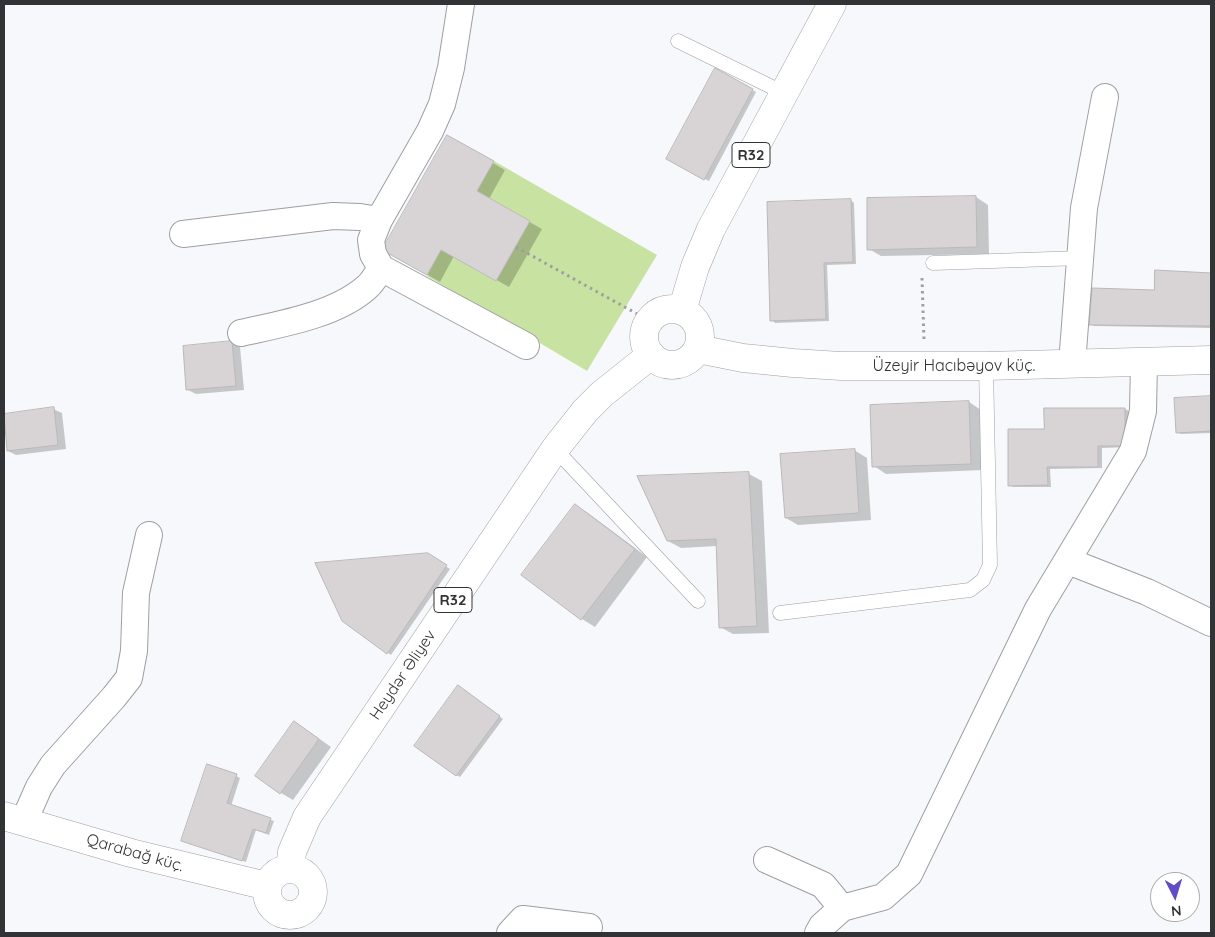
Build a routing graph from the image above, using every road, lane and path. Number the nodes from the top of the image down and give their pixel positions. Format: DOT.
graph roads {
  1 [pos="461,4"];
  2 [pos="832,4"];
  3 [pos="678,41"];
  4 [pos="784,93"];
  5 [pos="1104,97"];
  6 [pos="380,220"];
  7 [pos="183,234"];
  8 [pos="516,247"];
  9 [pos="1081,258"];
  10 [pos="928,266"];
  11 [pos="381,268"];
  12 [pos="682,311"];
  13 [pos="650,321"];
  14 [pos="241,333"];
  15 [pos="526,346"];
  16 [pos="698,350"];
  17 [pos="651,355"];
  18 [pos="1211,360"];
  19 [pos="1144,362"];
  20 [pos="1072,364"];
  21 [pos="986,366"];
  22 [pos="924,367"];
  23 [pos="555,449"];
  24 [pos="149,536"];
  25 [pos="1068,561"];
  26 [pos="698,601"];
  27 [pos="780,613"];
  28 [pos="1211,623"];
  29 [pos="14,818"];
  30 [pos="767,860"];
  31 [pos="290,869"];
  32 [pos="268,886"];
  33 [pos="842,908"];
  34 [pos="296,924"];
  35 [pos="589,927"];
  36 [pos="510,933"];
  37 [pos="818,933"];
  1 -- 6 [label="street"];
  2 -- 4 [label="main road, R32"];
  3 -- 4 [label="lane"];
  4 -- 12 [label="main road, R32"];
  5 -- 9 [label="street"];
  6 -- 7 [label="street"];
  6 -- 11 [label="street"];
  8 -- 13 [label="path"];
  9 -- 10 [label="lane"];
  9 -- 20 [label="street"];
  10 -- 22 [label="path"];
  11 -- 14 [label="street"];
  11 -- 15 [label="street"];
  12 -- 13 [label="main road"];
  12 -- 16 [label="main road"];
  13 -- 17 [label="main road"];
  16 -- 17 [label="main road"];
  16 -- 22 [label="main road, Üzeyir Hacıbəyov küç."];
  17 -- 23 [label="main road, Heydər Əliyev / R32"];
  18 -- 19 [label="main road, Üzeyir Hacıbəyov küç."];
  19 -- 20 [label="main road, Üzeyir Hacıbəyov küç."];
  19 -- 25 [label="street"];
  20 -- 21 [label="main road, Üzeyir Hacıbəyov küç."];
  21 -- 22 [label="main road, Üzeyir Hacıbəyov küç."];
  21 -- 27 [label="lane"];
  23 -- 26 [label="lane"];
  23 -- 31 [label="main road, Heydər Əliyev / R32"];
  24 -- 29 [label="street"];
  25 -- 28 [label="street"];
  25 -- 33 [label="street"];
  29 -- 32 [label="main road, Qarabağ küç."];
  30 -- 33 [label="street"];
  31 -- 32 [label="main road"];
  31 -- 34 [label="main road"];
  32 -- 34 [label="main road"];
  33 -- 37 [label="street"];
  35 -- 36 [label="street"];
}
